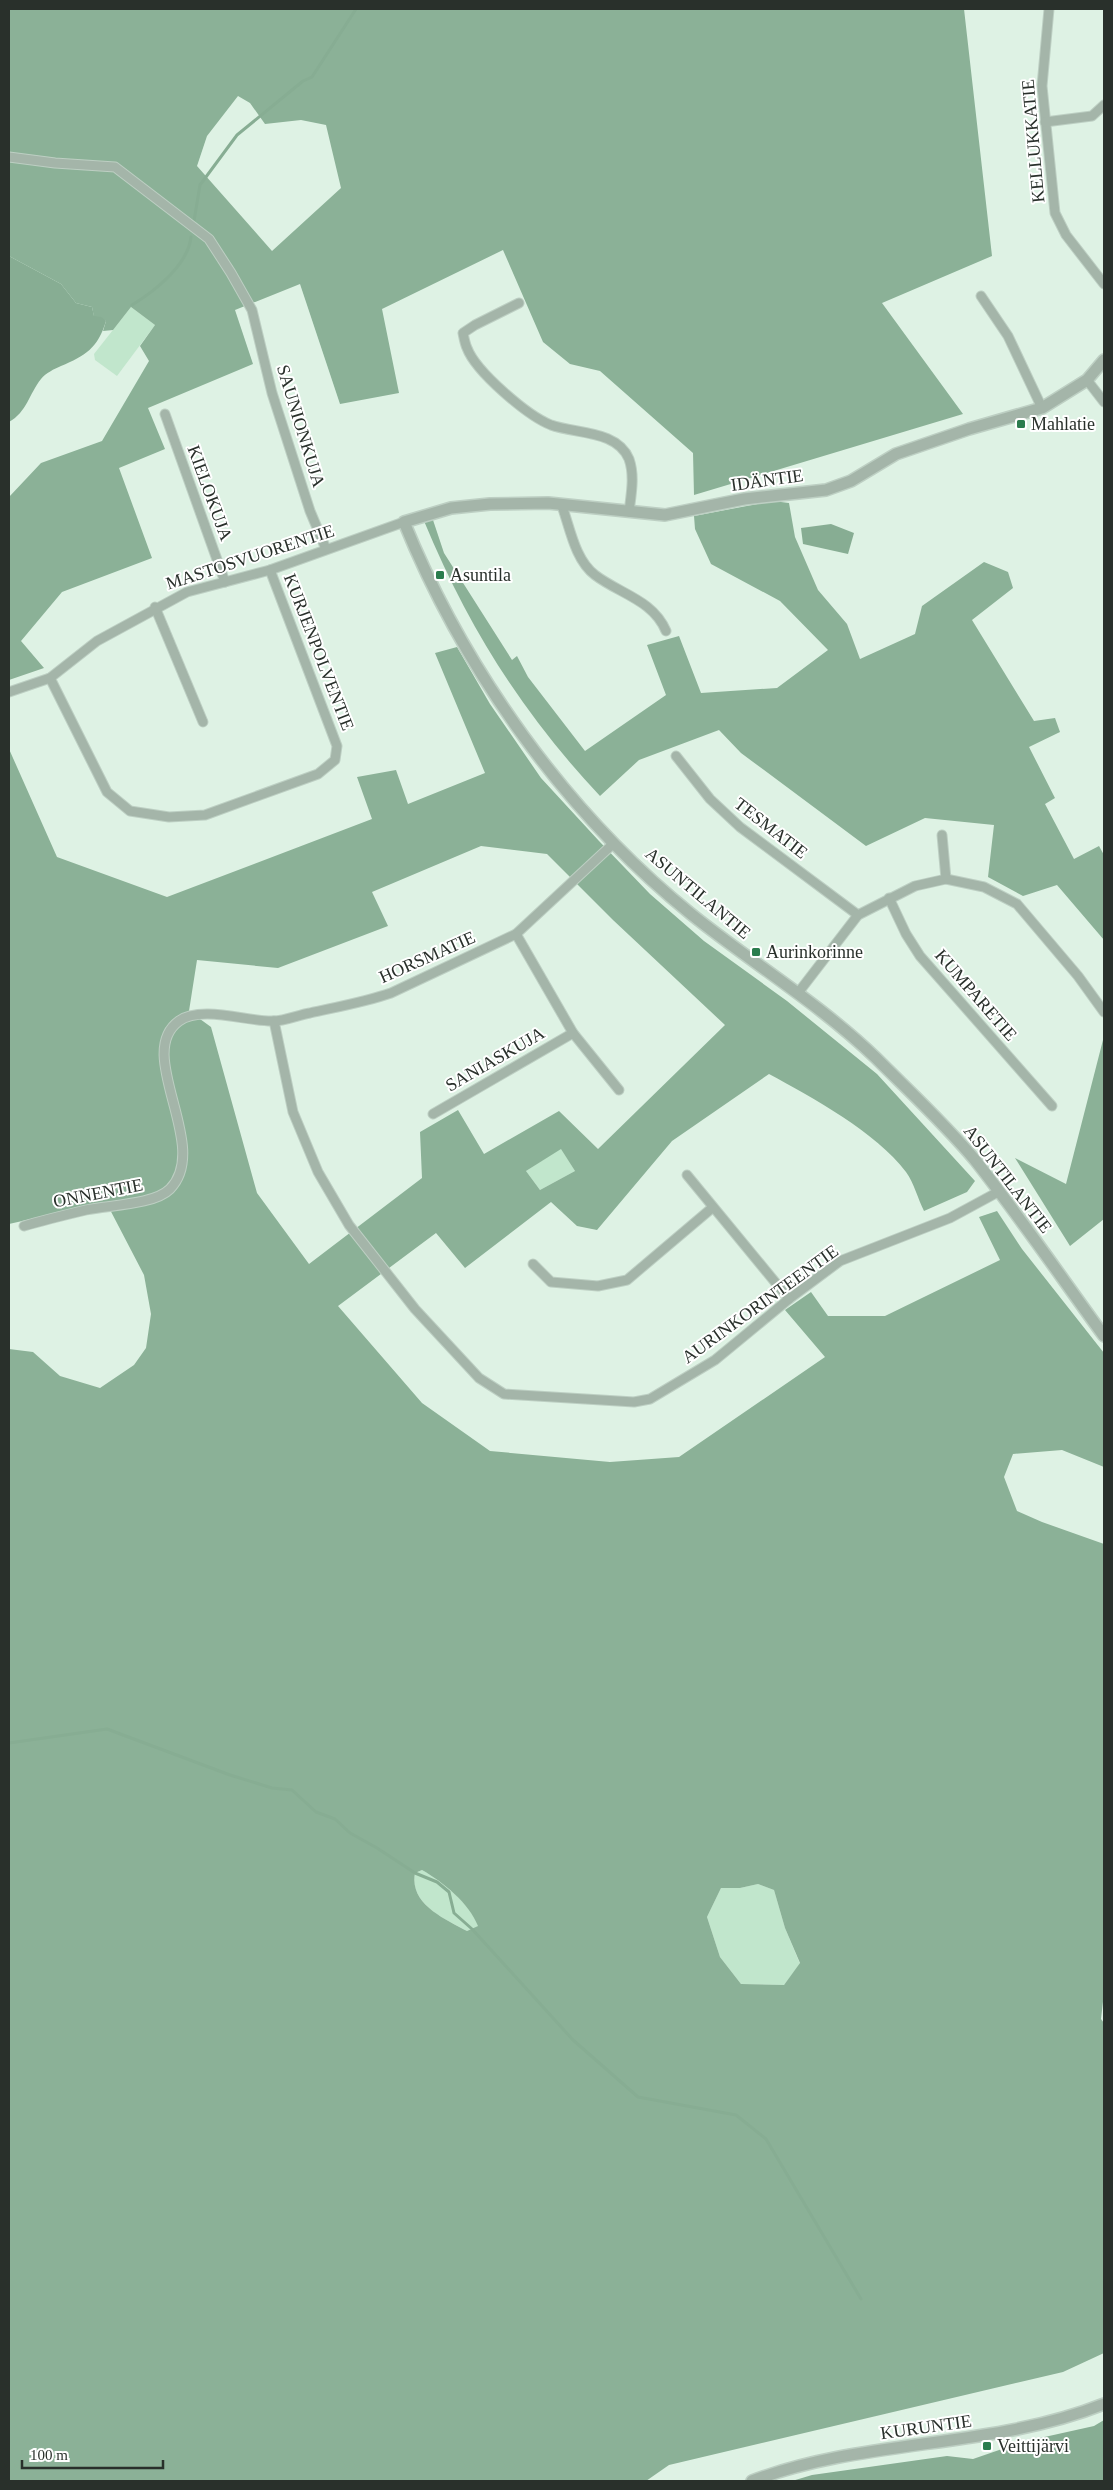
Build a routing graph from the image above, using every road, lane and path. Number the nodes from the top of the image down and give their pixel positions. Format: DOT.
graph roads {
  1 [pos="1049,9"];
  2 [pos="1104,104"];
  3 [pos="1046,122"];
  4 [pos="9,157"];
  5 [pos="1104,284"];
  6 [pos="981,296"];
  7 [pos="519,303"];
  8 [pos="1104,360"];
  9 [pos="1086,380"];
  10 [pos="1104,402"];
  11 [pos="1042,408"];
  12 [pos="165,414"];
  13 [pos="562,506"];
  14 [pos="629,512"];
  15 [pos="404,522"];
  16 [pos="326,549"];
  17 [pos="270,570"];
  18 [pos="225,582"];
  19 [pos="155,607"];
  20 [pos="666,631"];
  21 [pos="50,678"];
  22 [pos="9,692"];
  23 [pos="204,722"];
  24 [pos="676,756"];
  25 [pos="942,835"];
  26 [pos="614,843"];
  27 [pos="946,879"];
  28 [pos="889,898"];
  29 [pos="858,915"];
  30 [pos="516,934"];
  31 [pos="798,993"];
  32 [pos="1104,1012"];
  33 [pos="218,1014"];
  34 [pos="274,1021"];
  35 [pos="573,1033"];
  36 [pos="619,1090"];
  37 [pos="1052,1106"];
  38 [pos="433,1114"];
  39 [pos="686,1175"];
  40 [pos="998,1192"];
  41 [pos="712,1208"];
  42 [pos="24,1226"];
  43 [pos="533,1264"];
  44 [pos="789,1299"];
  45 [pos="1104,1336"];
  46 [pos="1104,2404"];
  47 [pos="752,2481"];
  1 -- 3 [label="street, KELLUKKATIE"];
  2 -- 3 [label="street"];
  3 -- 5 [label="street, KELLUKKATIE"];
  4 -- 16 [label="street, SAUNIONKUJA"];
  6 -- 11 [label="street"];
  7 -- 14 [label="street"];
  8 -- 9 [label="street, IDÄNTIE"];
  9 -- 10 [label="street"];
  9 -- 11 [label="street, IDÄNTIE"];
  11 -- 14 [label="street, IDÄNTIE"];
  12 -- 18 [label="street, KIELOKUJA"];
  13 -- 14 [label="street, IDÄNTIE"];
  13 -- 15 [label="street, IDÄNTIE"];
  13 -- 20 [label="street"];
  15 -- 16 [label="street, MASTOSVUORENTIE"];
  15 -- 26 [label="street, ASUNTILANTIE"];
  16 -- 17 [label="street, MASTOSVUORENTIE"];
  17 -- 18 [label="street, MASTOSVUORENTIE"];
  17 -- 21 [label="street, KURJENPOLVENTIE"];
  18 -- 19 [label="street, MASTOSVUORENTIE"];
  19 -- 21 [label="street, MASTOSVUORENTIE"];
  19 -- 23 [label="street"];
  21 -- 22 [label="street, MASTOSVUORENTIE"];
  24 -- 29 [label="street, TESMATIE"];
  25 -- 27 [label="street"];
  26 -- 30 [label="street, HORSMATIE"];
  26 -- 31 [label="street, ASUNTILANTIE"];
  27 -- 28 [label="street"];
  27 -- 32 [label="street"];
  28 -- 29 [label="street"];
  28 -- 37 [label="street, KUMPARETIE"];
  29 -- 31 [label="street"];
  30 -- 34 [label="street, HORSMATIE"];
  30 -- 35 [label="street"];
  31 -- 40 [label="street, ASUNTILANTIE"];
  33 -- 34 [label="street, HORSMATIE"];
  33 -- 42 [label="street, ONNENTIE"];
  34 -- 44 [label="street, AURINKORINTEENTIE"];
  35 -- 36 [label="street"];
  35 -- 38 [label="street, SANIASKUJA"];
  39 -- 41 [label="street"];
  40 -- 44 [label="street, AURINKORINTEENTIE"];
  40 -- 45 [label="street, ASUNTILANTIE"];
  41 -- 43 [label="street"];
  41 -- 44 [label="street"];
  46 -- 47 [label="street, KURUNTIE"];
}
